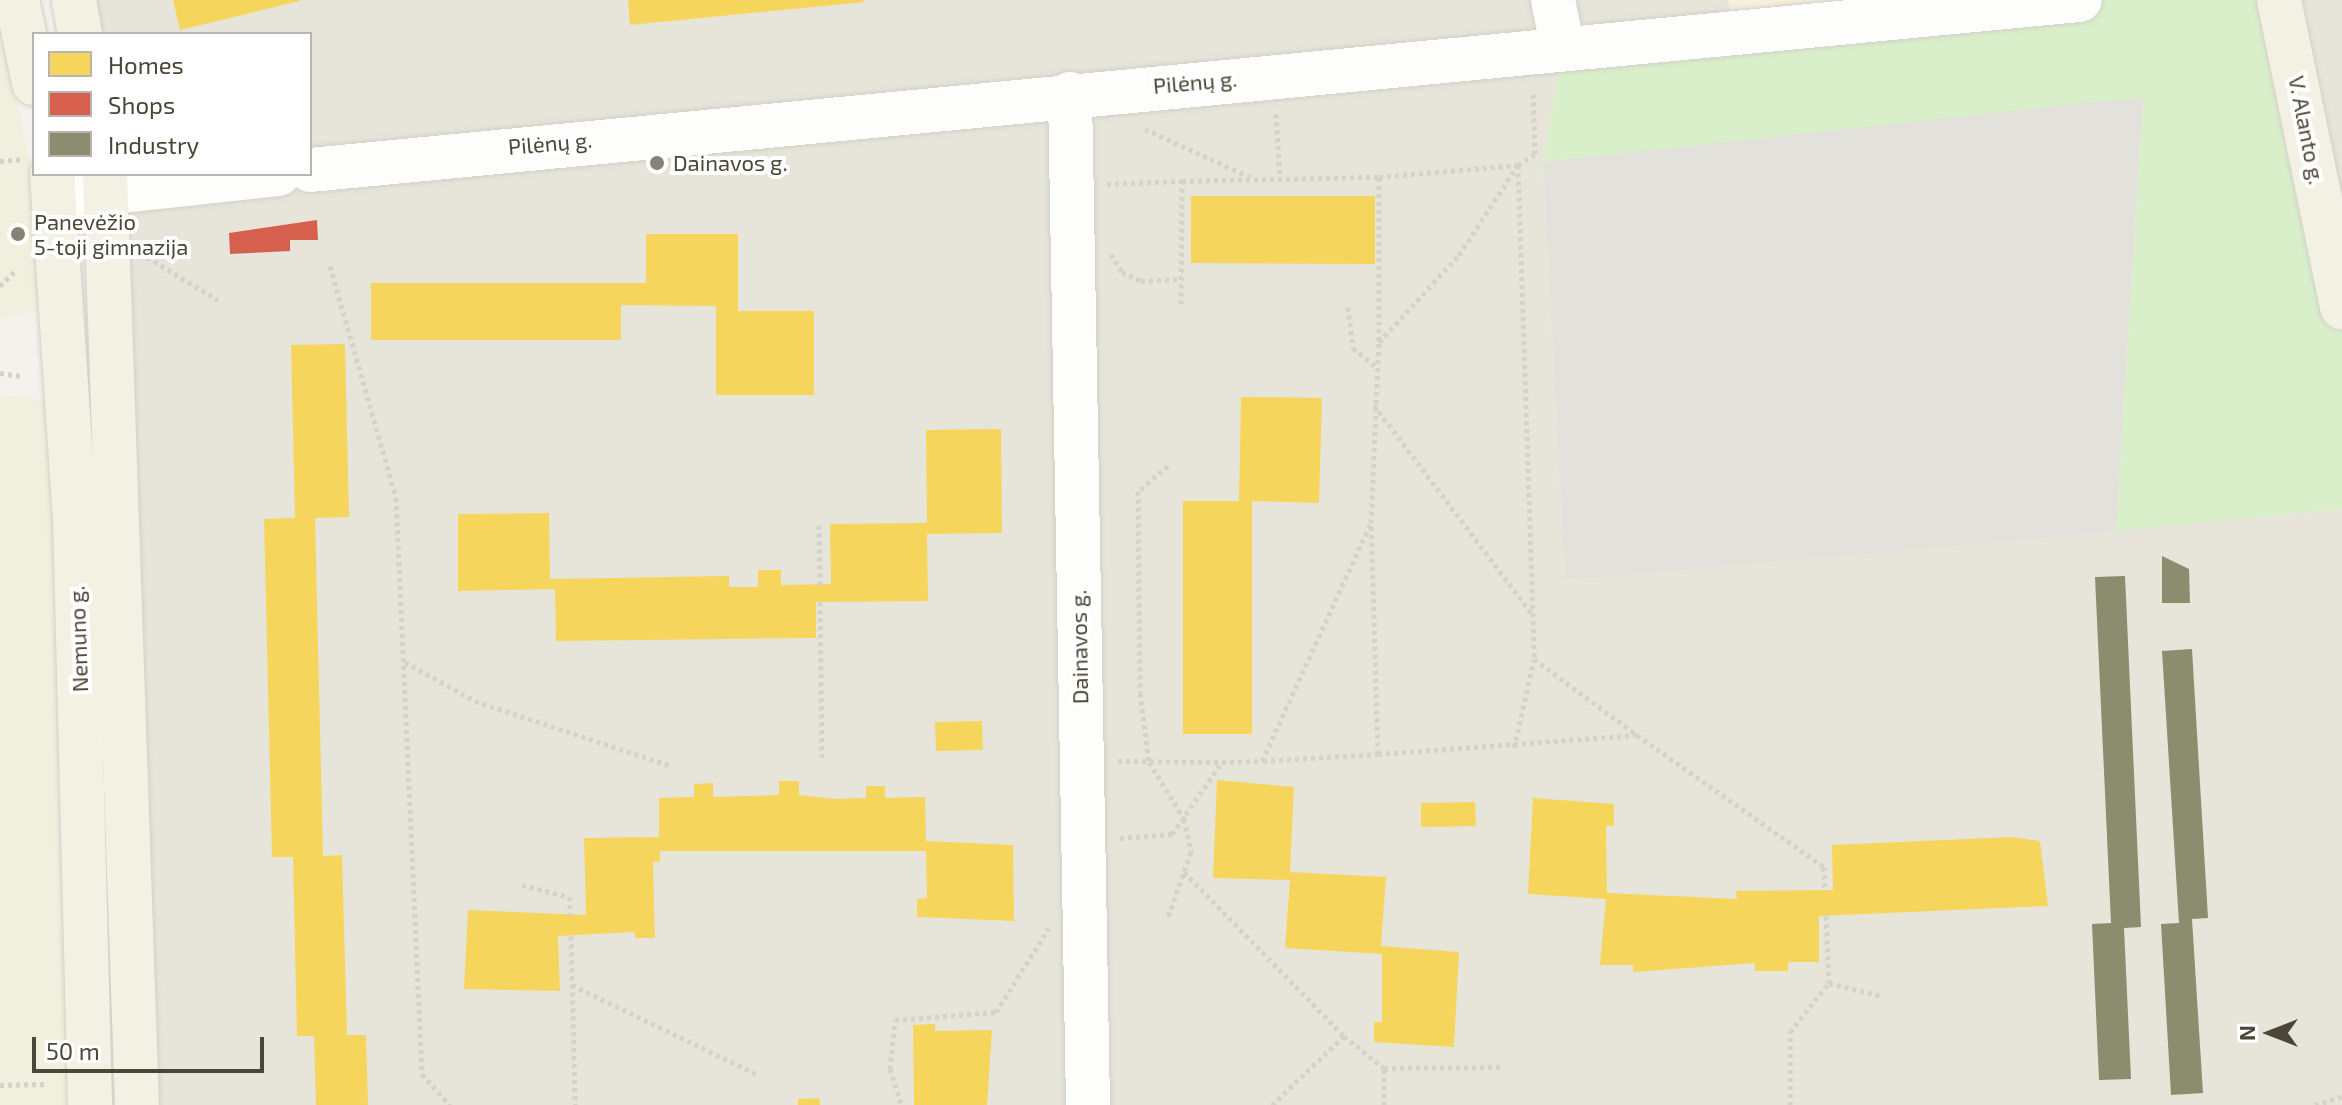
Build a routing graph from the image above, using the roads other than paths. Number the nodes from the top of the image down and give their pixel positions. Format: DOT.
graph roads {
  1 [pos="17,0"];
  2 [pos="74,0"];
  3 [pos="1553,0"];
  4 [pos="2080,0"];
  5 [pos="2279,0"];
  6 [pos="80,32"];
  7 [pos="1563,49"];
  8 [pos="32,73"];
  9 [pos="1070,94"];
  10 [pos="312,170"];
  11 [pos="245,176"];
  12 [pos="107,184"];
  13 [pos="54,186"];
  14 [pos="2342,308"];
  15 [pos="90,1105"];
  16 [pos="137,1105"];
  17 [pos="1088,1105"];
  1 -- 8 [label="main road"];
  2 -- 6 [label="main road"];
  3 -- 7 [label="street"];
  4 -- 7 [label="street, Pilėnų g."];
  5 -- 14 [label="main road, V. Alanto g."];
  7 -- 9 [label="street, Pilėnų g."];
  9 -- 10 [label="street, Pilėnų g."];
  9 -- 17 [label="street, Dainavos g."];
  11 -- 12 [label="street"];
  12 -- 13 [label="street"];
  12 -- 16 [label="main road, Nemuno g."];
  13 -- 15 [label="main road, Nemuno g."];
}
